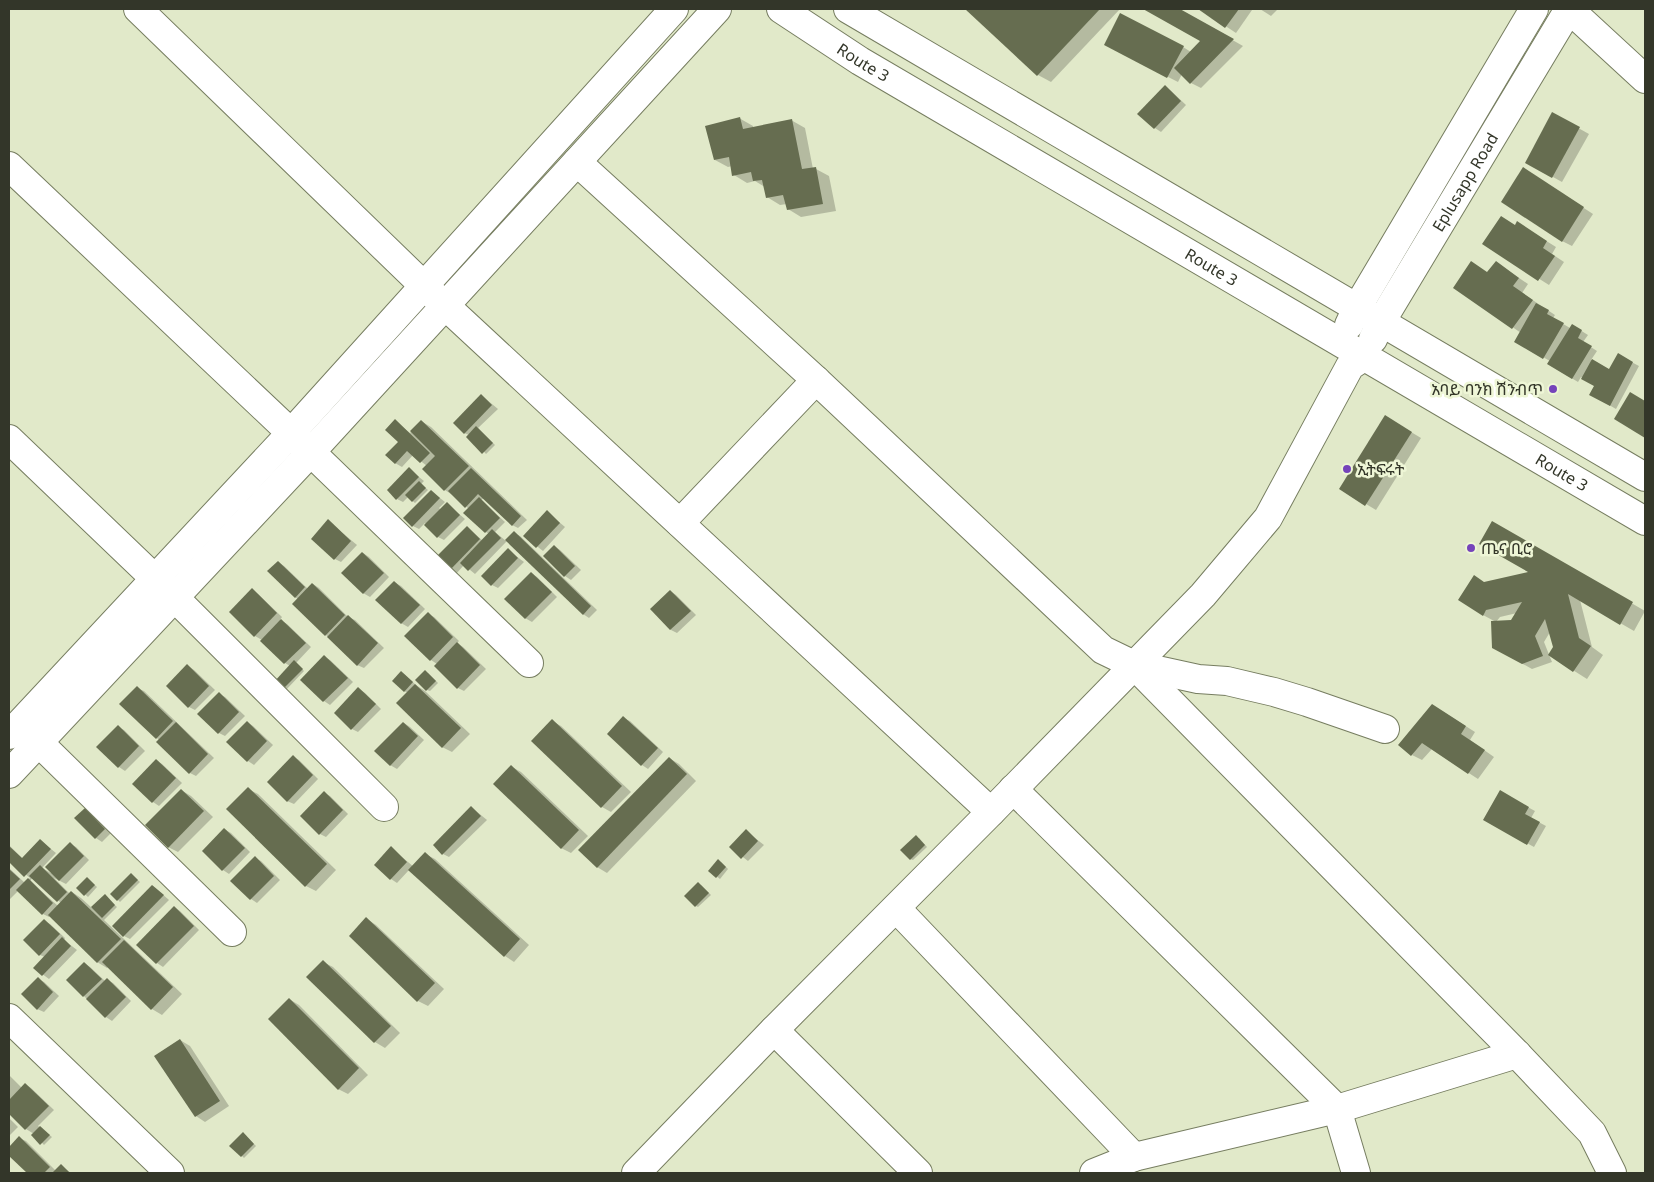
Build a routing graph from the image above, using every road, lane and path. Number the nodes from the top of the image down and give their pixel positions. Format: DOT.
graph roads {
  1 [pos="138,9"];
  2 [pos="674,9"];
  3 [pos="717,9"];
  4 [pos="781,9"];
  5 [pos="848,9"];
  6 [pos="1569,9"];
  7 [pos="1532,12"];
  8 [pos="1554,32"];
  9 [pos="1645,79"];
  10 [pos="576,162"];
  11 [pos="9,166"];
  12 [pos="424,284"];
  13 [pos="446,305"];
  14 [pos="1357,308"];
  15 [pos="1382,322"];
  16 [pos="1352,355"];
  17 [pos="816,380"];
  18 [pos="291,433"];
  19 [pos="9,439"];
  20 [pos="310,453"];
  21 [pos="1645,477"];
  22 [pos="1645,520"];
  23 [pos="680,523"];
  24 [pos="154,580"];
  25 [pos="174,598"];
  26 [pos="529,663"];
  27 [pos="1134,665"];
  28 [pos="12,724"];
  29 [pos="1385,729"];
  30 [pos="40,743"];
  31 [pos="9,774"];
  32 [pos="1013,788"];
  33 [pos="384,807"];
  34 [pos="991,812"];
  35 [pos="896,908"];
  36 [pos="232,932"];
  37 [pos="9,1018"];
  38 [pos="774,1030"];
  39 [pos="1517,1054"];
  40 [pos="1337,1109"];
  41 [pos="1134,1157"];
  42 [pos="170,1173"];
  43 [pos="636,1173"];
  44 [pos="918,1173"];
  45 [pos="1094,1173"];
  46 [pos="1356,1173"];
  47 [pos="1612,1173"];
  1 -- 12 [label="street"];
  2 -- 12 [label="street"];
  3 -- 10 [label="street"];
  4 -- 16 [label="street, Route 3"];
  5 -- 14 [label="street"];
  6 -- 8 [label="street, Eplusapp Road"];
  6 -- 9 [label="street"];
  7 -- 8 [label="street"];
  7 -- 14 [label="street"];
  8 -- 15 [label="street, Eplusapp Road"];
  10 -- 13 [label="street"];
  10 -- 17 [label="street"];
  11 -- 18 [label="street"];
  12 -- 13 [label="street"];
  12 -- 18 [label="street"];
  13 -- 20 [label="street"];
  13 -- 23 [label="street"];
  14 -- 15 [label="street"];
  14 -- 16 [label="street"];
  15 -- 16 [label="street, Eplusapp Road"];
  15 -- 21 [label="street"];
  16 -- 22 [label="street, Route 3"];
  16 -- 27 [label="street"];
  17 -- 23 [label="street"];
  17 -- 27 [label="street"];
  18 -- 20 [label="street"];
  18 -- 24 [label="street"];
  19 -- 24 [label="street"];
  20 -- 25 [label="street"];
  20 -- 26 [label="street"];
  23 -- 34 [label="street"];
  24 -- 25 [label="street"];
  24 -- 28 [label="street"];
  25 -- 30 [label="street"];
  25 -- 33 [label="street"];
  27 -- 29 [label="street"];
  27 -- 32 [label="street"];
  27 -- 39 [label="street"];
  28 -- 30 [label="street"];
  30 -- 31 [label="street"];
  30 -- 36 [label="street"];
  32 -- 34 [label="street"];
  32 -- 40 [label="street"];
  34 -- 35 [label="street"];
  35 -- 38 [label="street"];
  35 -- 41 [label="street"];
  37 -- 42 [label="street"];
  38 -- 43 [label="street"];
  38 -- 44 [label="street"];
  39 -- 40 [label="street"];
  39 -- 47 [label="street"];
  40 -- 41 [label="street"];
  40 -- 46 [label="street"];
  41 -- 45 [label="street"];
}
